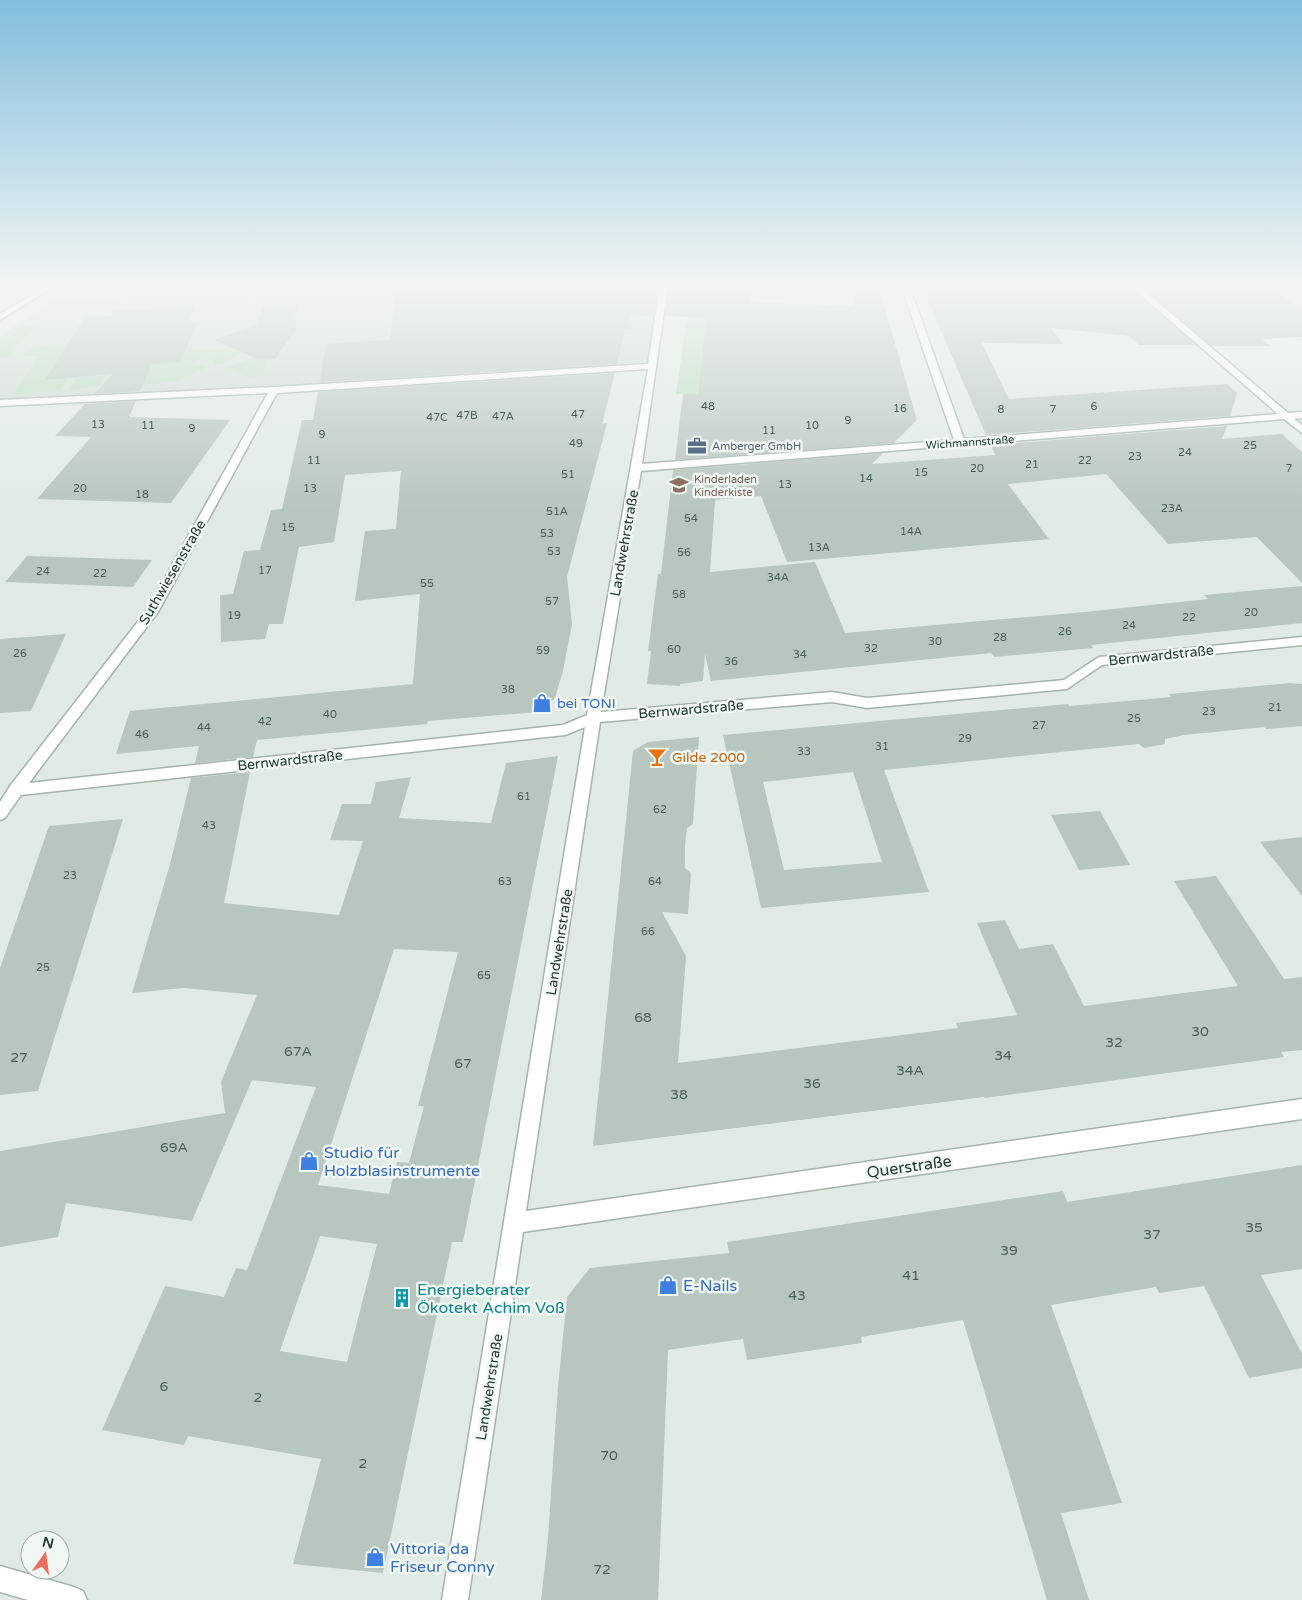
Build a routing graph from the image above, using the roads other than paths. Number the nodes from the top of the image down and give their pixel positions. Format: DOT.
graph roads {
  1 [pos="654,360"];
  2 [pos="931,360"];
  3 [pos="1220,360"];
  4 [pos="653,366"];
  5 [pos="274,390"];
  6 [pos="0,403"];
  7 [pos="1286,416"];
  8 [pos="1302,416"];
  9 [pos="1302,430"];
  10 [pos="960,443"];
  11 [pos="637,468"];
  12 [pos="1302,641"];
  13 [pos="594,718"];
  14 [pos="16,790"];
  15 [pos="0,814"];
  16 [pos="1302,1109"];
  17 [pos="516,1223"];
  18 [pos="0,1579"];
  19 [pos="74,1600"];
  20 [pos="455,1600"];
  1 -- 4 [label="street, Landwehrstraße"];
  2 -- 10 [label="street"];
  3 -- 7 [label="street"];
  4 -- 5 [label="street"];
  4 -- 11 [label="street, Landwehrstraße"];
  5 -- 6 [label="street"];
  5 -- 14 [label="street, Suthwiesenstraße"];
  7 -- 8 [label="street, Wichmannstraße"];
  7 -- 9 [label="street"];
  7 -- 10 [label="street, Wichmannstraße"];
  10 -- 11 [label="street, Wichmannstraße"];
  11 -- 13 [label="street, Landwehrstraße"];
  12 -- 13 [label="street, Bernwardstraße"];
  13 -- 14 [label="street, Bernwardstraße"];
  13 -- 17 [label="street, Landwehrstraße"];
  14 -- 15 [label="street, Suthwiesenstraße"];
  16 -- 17 [label="street, Querstraße"];
  17 -- 20 [label="street, Landwehrstraße"];
  18 -- 19 [label="street"];
}
